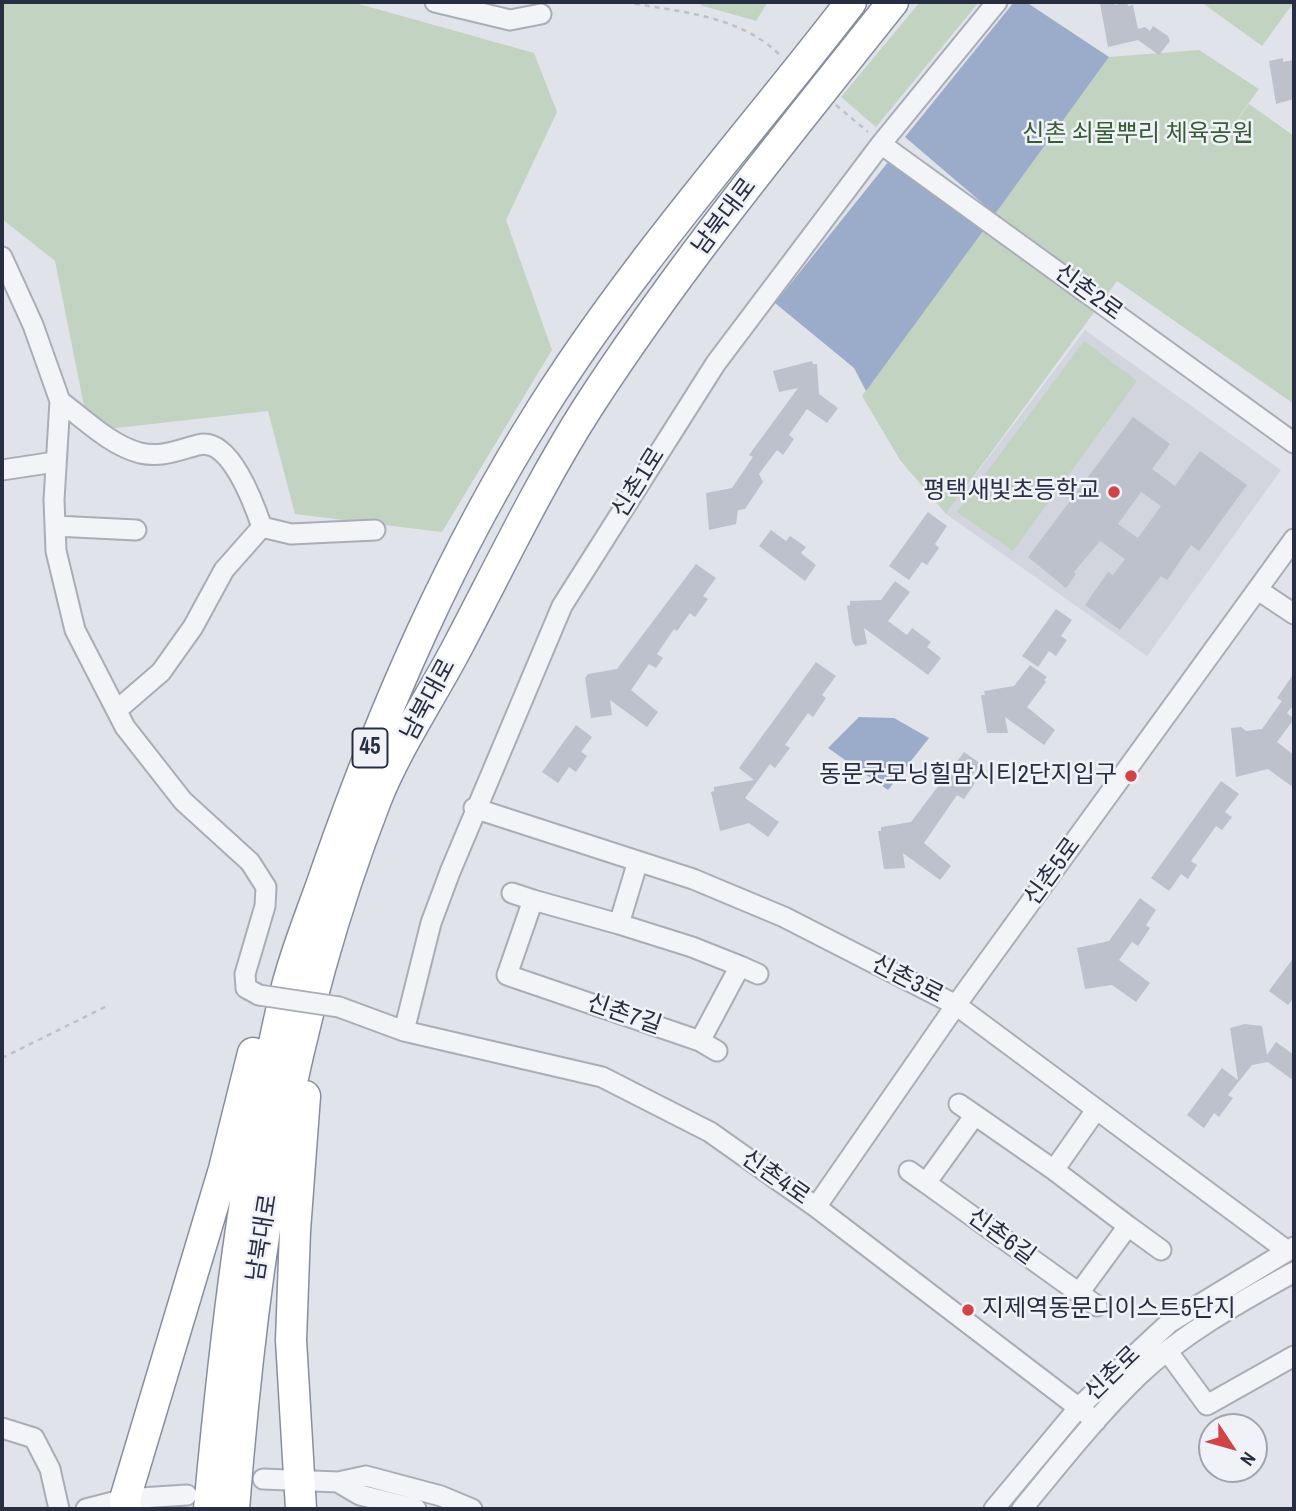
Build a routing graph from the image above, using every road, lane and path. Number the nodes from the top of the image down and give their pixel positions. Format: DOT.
graph roads {
  1 [pos="435,2"];
  2 [pos="625,2"];
  3 [pos="851,2"];
  4 [pos="892,2"];
  5 [pos="997,2"];
  6 [pos="541,14"];
  7 [pos="782,58"];
  8 [pos="833,103"];
  9 [pos="881,144"];
  10 [pos="2,257"];
  11 [pos="60,401"];
  12 [pos="1294,443"];
  13 [pos="55,462"];
  14 [pos="2,470"];
  15 [pos="55,526"];
  16 [pos="262,527"];
  17 [pos="136,530"];
  18 [pos="375,530"];
  19 [pos="1294,539"];
  20 [pos="1258,590"];
  21 [pos="1294,614"];
  22 [pos="117,710"];
  23 [pos="474,808"];
  24 [pos="356,858"];
  25 [pos="638,861"];
  26 [pos="325,876"];
  27 [pos="512,893"];
  28 [pos="533,900"];
  29 [pos="619,924"];
  30 [pos="956,1005"];
  31 [pos="107,1006"];
  32 [pos="404,1031"];
  33 [pos="2,1058"];
  34 [pos="1096,1110"];
  35 [pos="1054,1170"];
  36 [pos="909,1171"];
  37 [pos="926,1183"];
  38 [pos="817,1207"];
  39 [pos="1128,1226"];
  40 [pos="1290,1248"];
  41 [pos="1161,1250"];
  42 [pos="1294,1272"];
  43 [pos="1079,1293"];
  44 [pos="1097,1306"];
  45 [pos="1168,1352"];
  46 [pos="1294,1356"];
  47 [pos="1080,1406"];
  48 [pos="1096,1421"];
  49 [pos="2,1428"];
  50 [pos="263,1479"];
  51 [pos="298,1480"];
  52 [pos="338,1482"];
  53 [pos="198,1502"];
  54 [pos="125,1504"];
  55 [pos="59,1509"];
  56 [pos="86,1509"];
  57 [pos="234,1509"];
  58 [pos="300,1509"];
  59 [pos="416,1509"];
  60 [pos="472,1509"];
  61 [pos="994,1509"];
  62 [pos="1022,1509"];
  1 -- 6 [label="street"];
  2 -- 7 [label="path"];
  3 -- 26 [label="highway, 남북대로 / 45"];
  4 -- 24 [label="highway, 남북대로 / 45"];
  5 -- 9 [label="street, 신촌1로"];
  8 -- 9 [label="path"];
  9 -- 12 [label="street, 신촌2로"];
  9 -- 23 [label="street, 신촌1로"];
  10 -- 11 [label="street"];
  11 -- 13 [label="street"];
  11 -- 16 [label="street"];
  13 -- 14 [label="street"];
  13 -- 15 [label="street"];
  15 -- 17 [label="street"];
  15 -- 22 [label="street"];
  16 -- 18 [label="street"];
  16 -- 22 [label="street"];
  19 -- 20 [label="street, 신촌5로"];
  20 -- 21 [label="street"];
  20 -- 30 [label="street, 신촌5로"];
  22 -- 32 [label="street, 신촌4로, bridge"];
  23 -- 25 [label="street, 신촌3로"];
  23 -- 32 [label="street, 신촌1로"];
  24 -- 51 [label="highway"];
  24 -- 57 [label="highway, 남북대로 / 45"];
  25 -- 29 [label="street"];
  25 -- 30 [label="street, 신촌3로"];
  26 -- 53 [label="highway, 남북대로 / 45"];
  26 -- 54 [label="highway"];
  27 -- 28 [label="street"];
  28 -- 29 [label="street, 신촌7길"];
  28 -- 29 [label="street, 신촌7길"];
  30 -- 34 [label="street, 신촌3로"];
  30 -- 38 [label="street, 신촌5로"];
  31 -- 33 [label="path"];
  32 -- 38 [label="street, 신촌4로"];
  34 -- 35 [label="street"];
  34 -- 40 [label="street, 신촌3로"];
  35 -- 37 [label="street"];
  35 -- 39 [label="street"];
  36 -- 37 [label="street, 신촌6길"];
  37 -- 43 [label="street, 신촌6길"];
  38 -- 47 [label="street, 신촌4로"];
  39 -- 41 [label="street"];
  39 -- 43 [label="street"];
  40 -- 47 [label="street, 신촌로"];
  42 -- 45 [label="street, 신촌로"];
  43 -- 44 [label="street, 신촌6길"];
  45 -- 46 [label="street"];
  45 -- 48 [label="street, 신촌로"];
  47 -- 48 [label="street, 신촌4로"];
  47 -- 61 [label="street, 신촌로"];
  48 -- 62 [label="street, 신촌로"];
  49 -- 55 [label="street"];
  50 -- 51 [label="street"];
  51 -- 52 [label="street"];
  51 -- 58 [label="highway"];
  52 -- 59 [label="street"];
  52 -- 60 [label="street"];
  53 -- 54 [label="street"];
  54 -- 56 [label="street"];
}
